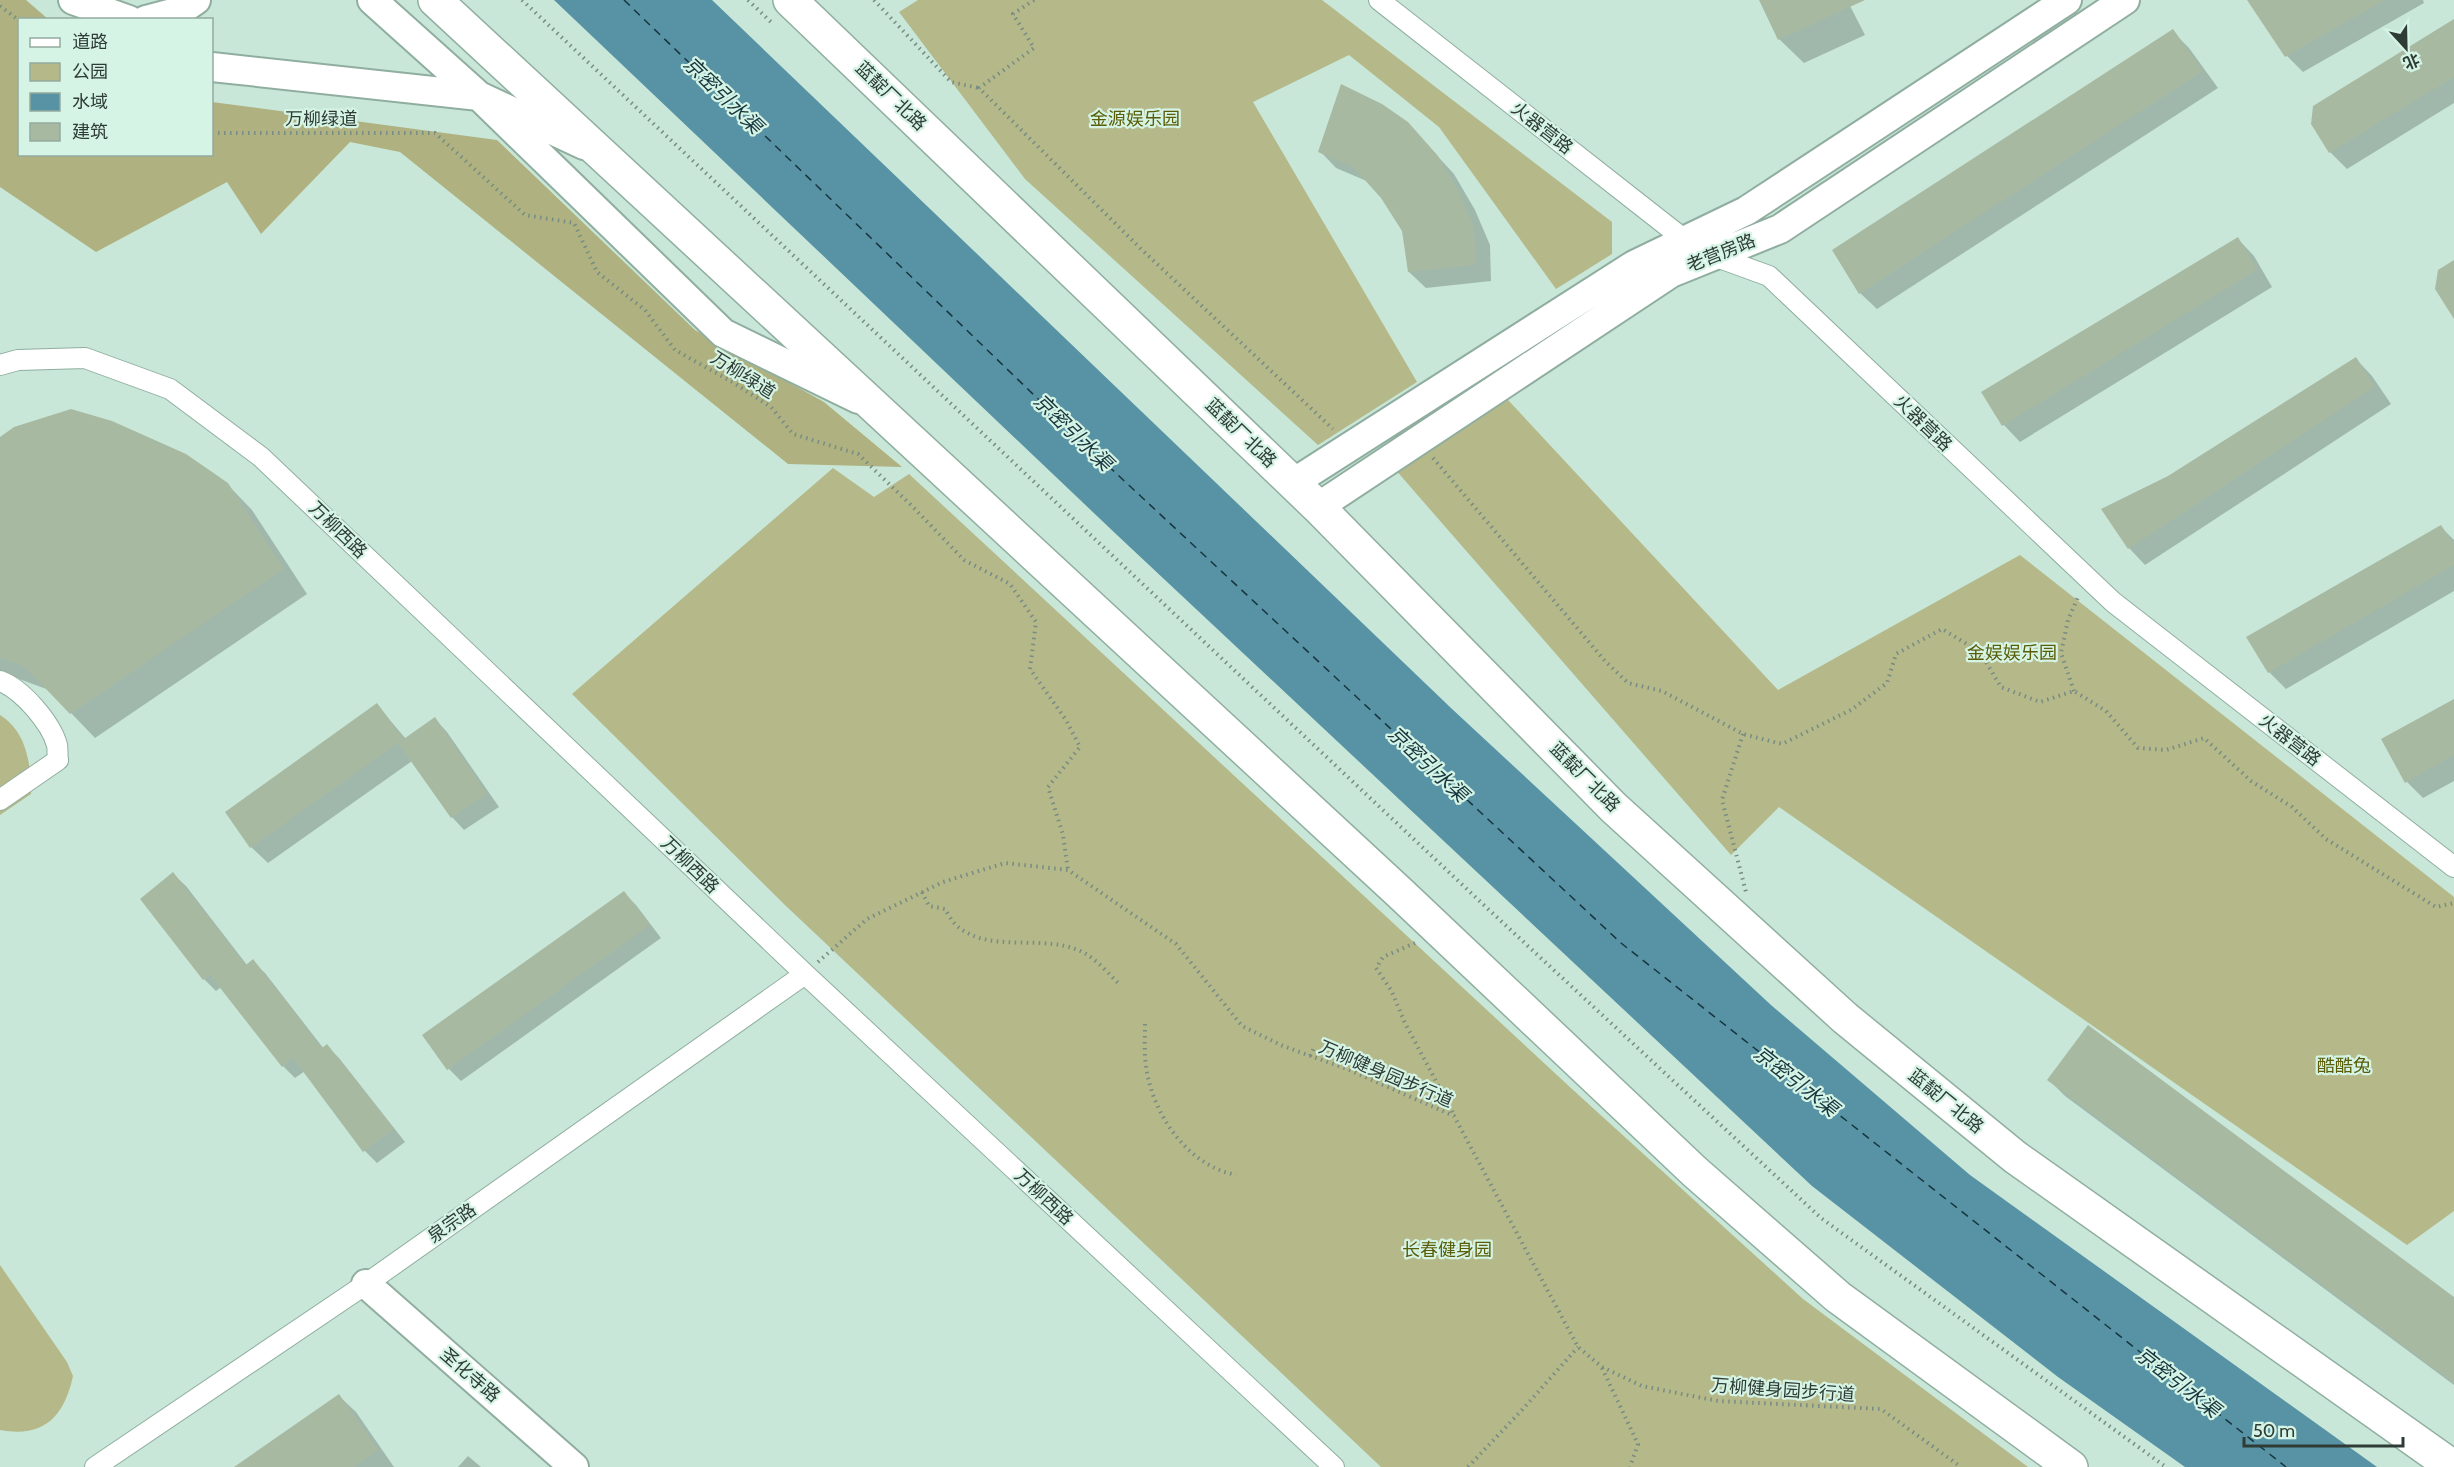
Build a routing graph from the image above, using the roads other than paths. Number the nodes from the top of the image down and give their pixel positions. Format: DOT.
graph roads {
  1 [pos="65,0"];
  2 [pos="73,0"];
  3 [pos="196,0"];
  4 [pos="372,0"];
  5 [pos="435,0"];
  6 [pos="790,0"];
  7 [pos="1379,0"];
  8 [pos="2067,0"];
  9 [pos="2125,0"];
  10 [pos="85,18"];
  11 [pos="123,18"];
  12 [pos="154,18"];
  13 [pos="213,67"];
  14 [pos="479,96"];
  15 [pos="599,152"];
  16 [pos="1685,240"];
  17 [pos="1714,256"];
  18 [pos="0,365"];
  19 [pos="875,407"];
  20 [pos="1293,483"];
  21 [pos="1318,507"];
  22 [pos="0,681"];
  23 [pos="0,800"];
  24 [pos="2454,867"];
  25 [pos="805,974"];
  26 [pos="366,1284"];
  27 [pos="95,1467"];
  28 [pos="574,1467"];
  29 [pos="1334,1467"];
  30 [pos="2071,1467"];
  31 [pos="2453,1467"];
  1 -- 10 [label="street"];
  2 -- 11 [label="street"];
  3 -- 12 [label="street"];
  4 -- 14 [label="street"];
  5 -- 15 [label="highway"];
  6 -- 20 [label="highway, 蓝靛厂北路"];
  7 -- 16 [label="street, 火器营路"];
  8 -- 16 [label="street, 老营房路"];
  9 -- 17 [label="street, 老营房路"];
  13 -- 14 [label="street"];
  14 -- 15 [label="street"];
  14 -- 19 [label="street"];
  15 -- 19 [label="highway"];
  16 -- 17 [label="street, 火器营路"];
  16 -- 20 [label="street, 老营房路"];
  17 -- 21 [label="street, 老营房路"];
  17 -- 24 [label="street, 火器营路"];
  18 -- 25 [label="street, 万柳西路"];
  19 -- 30 [label="highway"];
  20 -- 21 [label="highway, 蓝靛厂北路"];
  21 -- 31 [label="highway, 蓝靛厂北路"];
  22 -- 23 [label="street"];
  25 -- 26 [label="street, 泉宗路"];
  25 -- 29 [label="street, 万柳西路"];
  26 -- 27 [label="street, 泉宗路"];
  26 -- 28 [label="street, 圣化寺路"];
}
